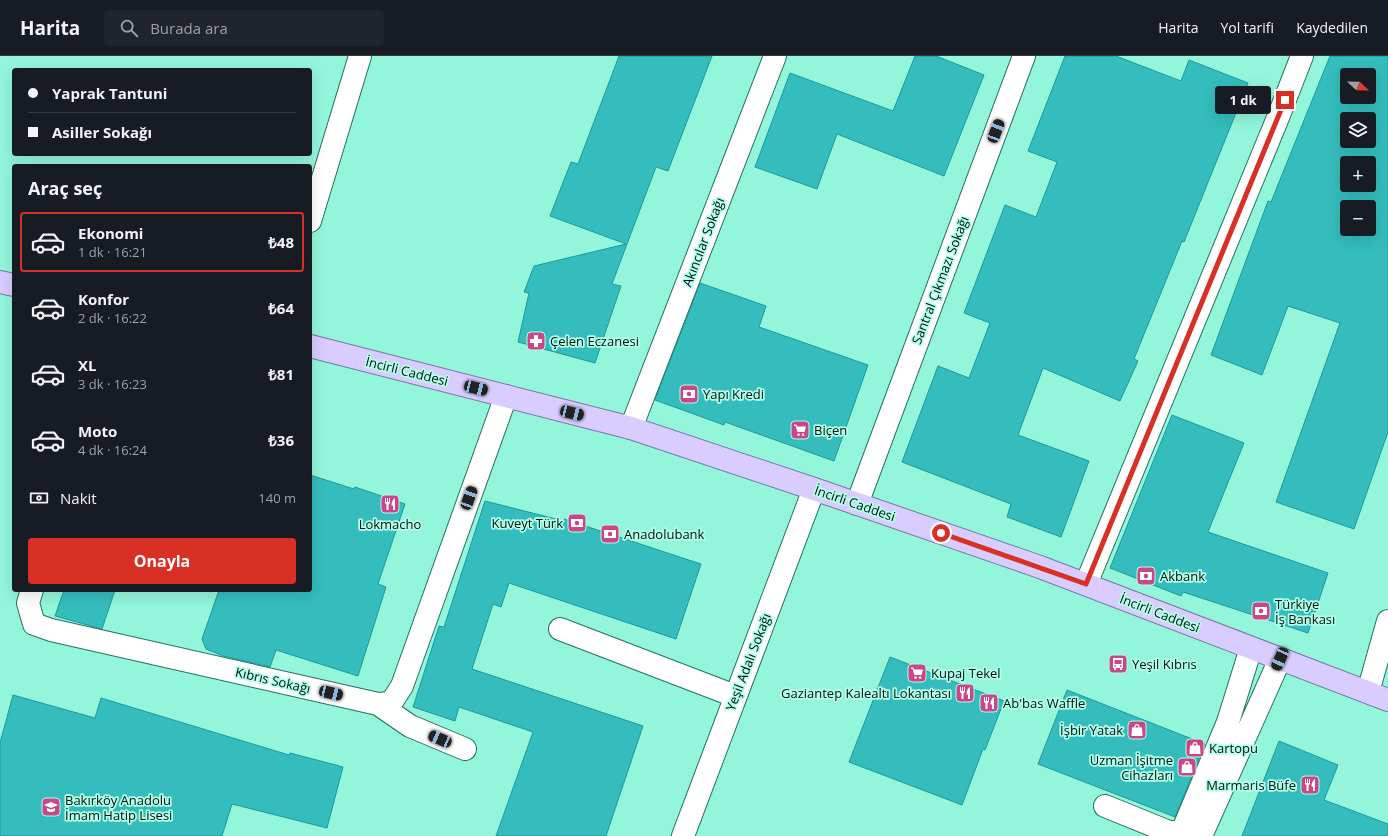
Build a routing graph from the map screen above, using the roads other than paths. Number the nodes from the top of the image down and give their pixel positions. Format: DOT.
graph roads {
  1 [pos="360,56"];
  2 [pos="775,56"];
  3 [pos="1024,56"];
  4 [pos="1302,56"];
  5 [pos="312,214"];
  6 [pos="0,282"];
  7 [pos="12,285"];
  8 [pos="312,347"];
  9 [pos="506,396"];
  10 [pos="631,428"];
  11 [pos="814,488"];
  12 [pos="857,504"];
  13 [pos="1086,584"];
  14 [pos="31,592"];
  15 [pos="1388,621"];
  16 [pos="560,629"];
  17 [pos="1251,648"];
  18 [pos="1280,659"];
  19 [pos="1368,692"];
  20 [pos="735,696"];
  21 [pos="1388,700"];
  22 [pos="378,704"];
  23 [pos="465,749"];
  24 [pos="1105,806"];
  25 [pos="683,836"];
  26 [pos="1201,836"];
  1 -- 5 [label="street"];
  2 -- 10 [label="street, Akıncılar Sokağı"];
  3 -- 12 [label="street, Santral Çıkmazı Sokağı"];
  4 -- 13 [label="street"];
  6 -- 7 [label="main road"];
  8 -- 9 [label="main road, İncirli Caddesi"];
  9 -- 10 [label="main road, İncirli Caddesi"];
  9 -- 22 [label="street"];
  10 -- 11 [label="main road, İncirli Caddesi"];
  11 -- 12 [label="main road, İncirli Caddesi"];
  11 -- 20 [label="street, Yeşil Adalı Sokağı"];
  12 -- 13 [label="main road, İncirli Caddesi"];
  13 -- 17 [label="main road, İncirli Caddesi"];
  14 -- 22 [label="street, Kıbrıs Sokağı"];
  15 -- 19 [label="street"];
  16 -- 20 [label="street"];
  17 -- 18 [label="main road, İncirli Caddesi"];
  17 -- 24 [label="street"];
  18 -- 19 [label="main road, İncirli Caddesi"];
  18 -- 26 [label="street"];
  19 -- 21 [label="main road, İncirli Caddesi"];
  20 -- 25 [label="street, Yeşil Adalı Sokağı"];
  22 -- 23 [label="street"];
}
